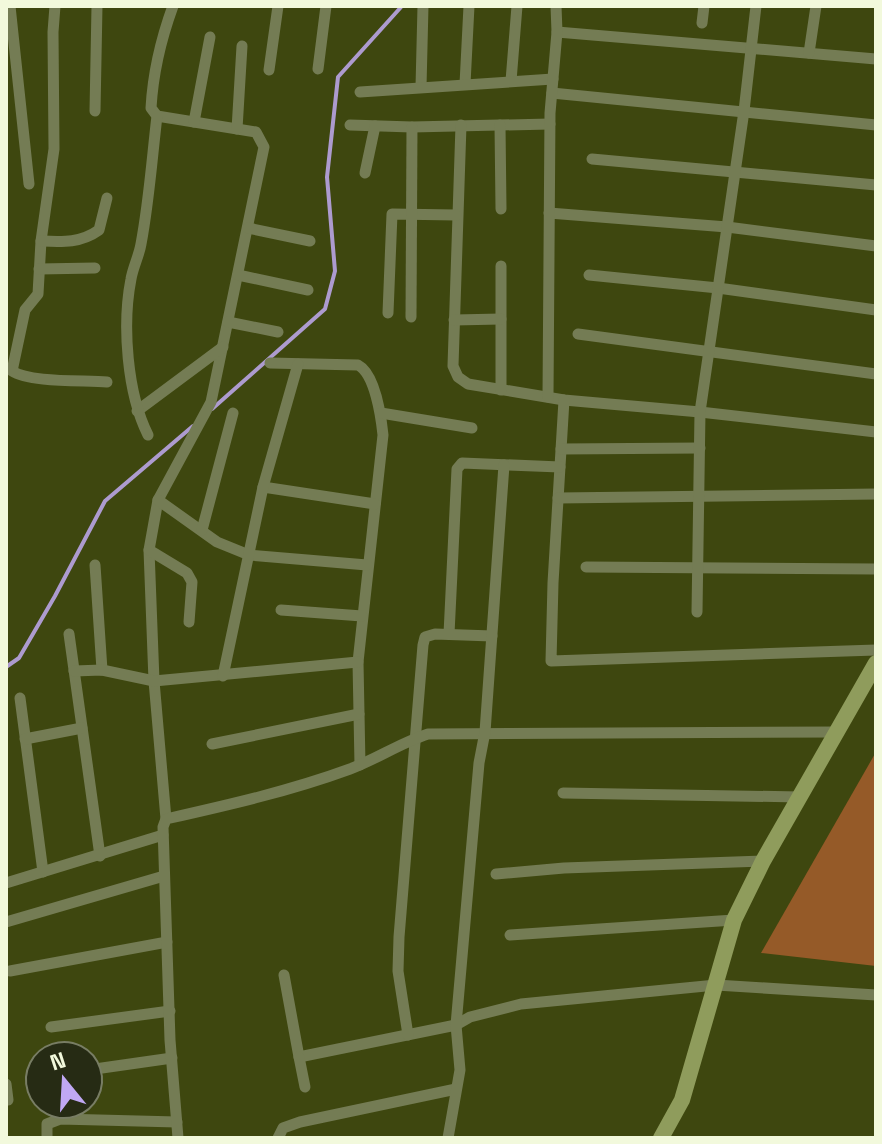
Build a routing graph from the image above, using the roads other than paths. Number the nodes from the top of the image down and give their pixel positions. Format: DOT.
graph roads {
  1 [pos="10,6"];
  2 [pos="55,6"];
  3 [pos="97,6"];
  4 [pos="173,6"];
  5 [pos="278,6"];
  6 [pos="326,6"];
  7 [pos="423,6"];
  8 [pos="469,6"];
  9 [pos="517,6"];
  10 [pos="555,6"];
  11 [pos="704,6"];
  12 [pos="756,6"];
  13 [pos="816,6"];
  14 [pos="702,23"];
  15 [pos="557,32"];
  16 [pos="210,37"];
  17 [pos="242,46"];
  18 [pos="751,48"];
  19 [pos="809,53"];
  20 [pos="876,59"];
  21 [pos="318,69"];
  22 [pos="269,70"];
  23 [pos="553,79"];
  24 [pos="511,81"];
  25 [pos="465,84"];
  26 [pos="421,87"];
  27 [pos="360,92"];
  28 [pos="552,93"];
  29 [pos="95,111"];
  30 [pos="744,111"];
  31 [pos="157,116"];
  32 [pos="194,122"];
  33 [pos="550,124"];
  34 [pos="350,125"];
  35 [pos="461,125"];
  36 [pos="500,125"];
  37 [pos="876,125"];
  38 [pos="375,126"];
  39 [pos="412,127"];
  40 [pos="237,129"];
  41 [pos="592,159"];
  42 [pos="735,171"];
  43 [pos="365,173"];
  44 [pos="29,184"];
  45 [pos="876,185"];
  46 [pos="107,198"];
  47 [pos="501,209"];
  48 [pos="549,213"];
  49 [pos="413,214"];
  50 [pos="456,215"];
  51 [pos="727,227"];
  52 [pos="248,228"];
  53 [pos="41,241"];
  54 [pos="310,241"];
  55 [pos="876,246"];
  56 [pos="501,266"];
  57 [pos="95,268"];
  58 [pos="39,269"];
  59 [pos="238,275"];
  60 [pos="589,275"];
  61 [pos="718,288"];
  62 [pos="308,290"];
  63 [pos="876,310"];
  64 [pos="388,313"];
  65 [pos="411,317"];
  66 [pos="501,319"];
  67 [pos="454,320"];
  68 [pos="228,322"];
  69 [pos="278,332"];
  70 [pos="578,334"];
  71 [pos="223,347"];
  72 [pos="709,351"];
  73 [pos="270,363"];
  74 [pos="298,364"];
  75 [pos="876,374"];
  76 [pos="107,382"];
  77 [pos="501,390"];
  78 [pos="548,397"];
  79 [pos="564,400"];
  80 [pos="137,411"];
  81 [pos="700,412"];
  82 [pos="233,413"];
  83 [pos="381,413"];
  84 [pos="472,428"];
  85 [pos="876,432"];
  86 [pos="148,435"];
  87 [pos="700,448"];
  88 [pos="561,449"];
  89 [pos="504,465"];
  90 [pos="560,467"];
  91 [pos="263,487"];
  92 [pos="701,494"];
  93 [pos="876,494"];
  94 [pos="558,498"];
  95 [pos="158,500"];
  96 [pos="375,504"];
  97 [pos="202,530"];
  98 [pos="149,550"];
  99 [pos="249,555"];
  100 [pos="95,565"];
  101 [pos="367,565"];
  102 [pos="586,567"];
  103 [pos="697,568"];
  104 [pos="876,569"];
  105 [pos="281,610"];
  106 [pos="697,612"];
  107 [pos="362,616"];
  108 [pos="189,622"];
  109 [pos="69,634"];
  110 [pos="449,634"];
  111 [pos="492,636"];
  112 [pos="876,650"];
  113 [pos="358,662"];
  114 [pos="876,663"];
  115 [pos="102,670"];
  116 [pos="74,671"];
  117 [pos="223,676"];
  118 [pos="154,681"];
  119 [pos="20,698"];
  120 [pos="359,714"];
  121 [pos="82,728"];
  122 [pos="485,732"];
  123 [pos="837,732"];
  124 [pos="416,738"];
  125 [pos="25,739"];
  126 [pos="212,744"];
  127 [pos="360,765"];
  128 [pos="563,793"];
  129 [pos="800,797"];
  130 [pos="166,819"];
  131 [pos="163,835"];
  132 [pos="100,856"];
  133 [pos="763,861"];
  134 [pos="43,872"];
  135 [pos="496,874"];
  136 [pos="164,876"];
  137 [pos="6,883"];
  138 [pos="734,920"];
  139 [pos="6,922"];
  140 [pos="510,935"];
  141 [pos="167,942"];
  142 [pos="10,971"];
  143 [pos="284,975"];
  144 [pos="716,985"];
  145 [pos="876,995"];
  146 [pos="170,1011"];
  147 [pos="456,1025"];
  148 [pos="51,1027"];
  149 [pos="408,1035"];
  150 [pos="299,1057"];
  151 [pos="172,1058"];
  152 [pos="104,1068"];
  153 [pos="6,1084"];
  154 [pos="305,1087"];
  155 [pos="456,1089"];
  156 [pos="8,1100"];
  157 [pos="53,1120"];
  158 [pos="104,1120"];
  159 [pos="177,1122"];
  160 [pos="47,1138"];
  161 [pos="178,1138"];
  162 [pos="278,1138"];
  163 [pos="448,1138"];
  164 [pos="661,1138"];
  1 -- 44 [label="street"];
  2 -- 53 [label="street"];
  3 -- 29 [label="street"];
  4 -- 31 [label="street"];
  5 -- 22 [label="street"];
  6 -- 21 [label="street"];
  7 -- 26 [label="street"];
  8 -- 25 [label="street"];
  9 -- 24 [label="street"];
  10 -- 15 [label="street"];
  11 -- 14 [label="street"];
  12 -- 18 [label="street"];
  13 -- 19 [label="street"];
  15 -- 18 [label="street"];
  15 -- 23 [label="street"];
  16 -- 32 [label="street"];
  17 -- 40 [label="street"];
  18 -- 19 [label="street"];
  18 -- 30 [label="street"];
  19 -- 20 [label="street"];
  23 -- 24 [label="street"];
  23 -- 28 [label="street"];
  24 -- 25 [label="street"];
  25 -- 26 [label="street"];
  26 -- 27 [label="street"];
  28 -- 30 [label="street"];
  28 -- 33 [label="street"];
  30 -- 37 [label="street"];
  30 -- 42 [label="street"];
  31 -- 32 [label="street"];
  31 -- 80 [label="street"];
  32 -- 40 [label="street"];
  33 -- 36 [label="street"];
  33 -- 48 [label="street"];
  34 -- 38 [label="street"];
  35 -- 36 [label="street"];
  35 -- 39 [label="street"];
  35 -- 50 [label="street"];
  36 -- 47 [label="street"];
  38 -- 39 [label="street"];
  38 -- 43 [label="street"];
  39 -- 49 [label="street"];
  40 -- 52 [label="street"];
  41 -- 42 [label="street"];
  42 -- 45 [label="street"];
  42 -- 51 [label="street"];
  46 -- 53 [label="street"];
  48 -- 51 [label="street"];
  48 -- 78 [label="street"];
  49 -- 50 [label="street"];
  49 -- 64 [label="street"];
  49 -- 65 [label="street"];
  50 -- 67 [label="street"];
  51 -- 55 [label="street"];
  51 -- 61 [label="street"];
  52 -- 54 [label="street"];
  52 -- 59 [label="street"];
  53 -- 58 [label="street"];
  56 -- 66 [label="street"];
  57 -- 58 [label="street"];
  58 -- 76 [label="street"];
  59 -- 62 [label="street"];
  59 -- 68 [label="street"];
  60 -- 61 [label="street"];
  61 -- 63 [label="street"];
  61 -- 72 [label="street"];
  66 -- 67 [label="street"];
  66 -- 77 [label="street"];
  67 -- 77 [label="street"];
  68 -- 69 [label="street"];
  68 -- 71 [label="street"];
  70 -- 72 [label="street"];
  71 -- 80 [label="street"];
  71 -- 95 [label="street"];
  72 -- 75 [label="street"];
  72 -- 81 [label="street"];
  73 -- 74 [label="street"];
  74 -- 83 [label="street"];
  74 -- 91 [label="street"];
  77 -- 78 [label="street"];
  78 -- 79 [label="street"];
  79 -- 81 [label="street"];
  79 -- 88 [label="street"];
  80 -- 86 [label="street"];
  81 -- 85 [label="street"];
  81 -- 87 [label="street"];
  82 -- 97 [label="street"];
  83 -- 84 [label="street"];
  83 -- 96 [label="street"];
  87 -- 88 [label="street"];
  87 -- 92 [label="street"];
  88 -- 90 [label="street"];
  89 -- 90 [label="street"];
  89 -- 110 [label="street"];
  89 -- 111 [label="street"];
  90 -- 94 [label="street"];
  91 -- 96 [label="street"];
  91 -- 99 [label="street"];
  92 -- 93 [label="street"];
  92 -- 94 [label="street"];
  92 -- 103 [label="street"];
  94 -- 112 [label="street"];
  95 -- 97 [label="street"];
  95 -- 98 [label="street"];
  96 -- 101 [label="street"];
  97 -- 99 [label="street"];
  98 -- 108 [label="street"];
  98 -- 118 [label="street"];
  99 -- 101 [label="street"];
  99 -- 117 [label="street"];
  100 -- 115 [label="street"];
  101 -- 107 [label="street"];
  102 -- 103 [label="street"];
  103 -- 104 [label="street"];
  103 -- 106 [label="street"];
  105 -- 107 [label="street"];
  107 -- 113 [label="street"];
  109 -- 116 [label="street"];
  110 -- 111 [label="street"];
  110 -- 124 [label="street"];
  111 -- 122 [label="street"];
  113 -- 117 [label="street"];
  113 -- 120 [label="street"];
  114 -- 123 [label="street"];
  115 -- 116 [label="street"];
  115 -- 118 [label="street"];
  116 -- 121 [label="street"];
  117 -- 118 [label="street"];
  118 -- 130 [label="street"];
  119 -- 125 [label="street"];
  120 -- 126 [label="street"];
  120 -- 127 [label="street"];
  121 -- 125 [label="street"];
  121 -- 132 [label="street"];
  122 -- 123 [label="street"];
  122 -- 124 [label="street"];
  122 -- 147 [label="street"];
  123 -- 129 [label="street"];
  124 -- 127 [label="street"];
  124 -- 149 [label="street"];
  125 -- 134 [label="street"];
  127 -- 130 [label="street"];
  128 -- 129 [label="street"];
  129 -- 133 [label="street"];
  130 -- 131 [label="street"];
  131 -- 132 [label="street"];
  131 -- 136 [label="street"];
  132 -- 134 [label="street"];
  133 -- 135 [label="street"];
  133 -- 138 [label="street"];
  134 -- 137 [label="street"];
  136 -- 139 [label="street"];
  136 -- 141 [label="street"];
  138 -- 140 [label="street"];
  138 -- 144 [label="street"];
  141 -- 142 [label="street"];
  141 -- 146 [label="street"];
  143 -- 150 [label="street"];
  144 -- 145 [label="street"];
  144 -- 147 [label="street"];
  144 -- 164 [label="street"];
  146 -- 148 [label="street"];
  146 -- 151 [label="street"];
  147 -- 149 [label="street"];
  147 -- 155 [label="street"];
  149 -- 150 [label="street"];
  150 -- 154 [label="street"];
  151 -- 152 [label="street"];
  151 -- 159 [label="street"];
  153 -- 156 [label="street"];
  155 -- 162 [label="street"];
  155 -- 163 [label="street"];
  157 -- 160 [label="street"];
  158 -- 159 [label="street"];
  159 -- 161 [label="street"];
}
